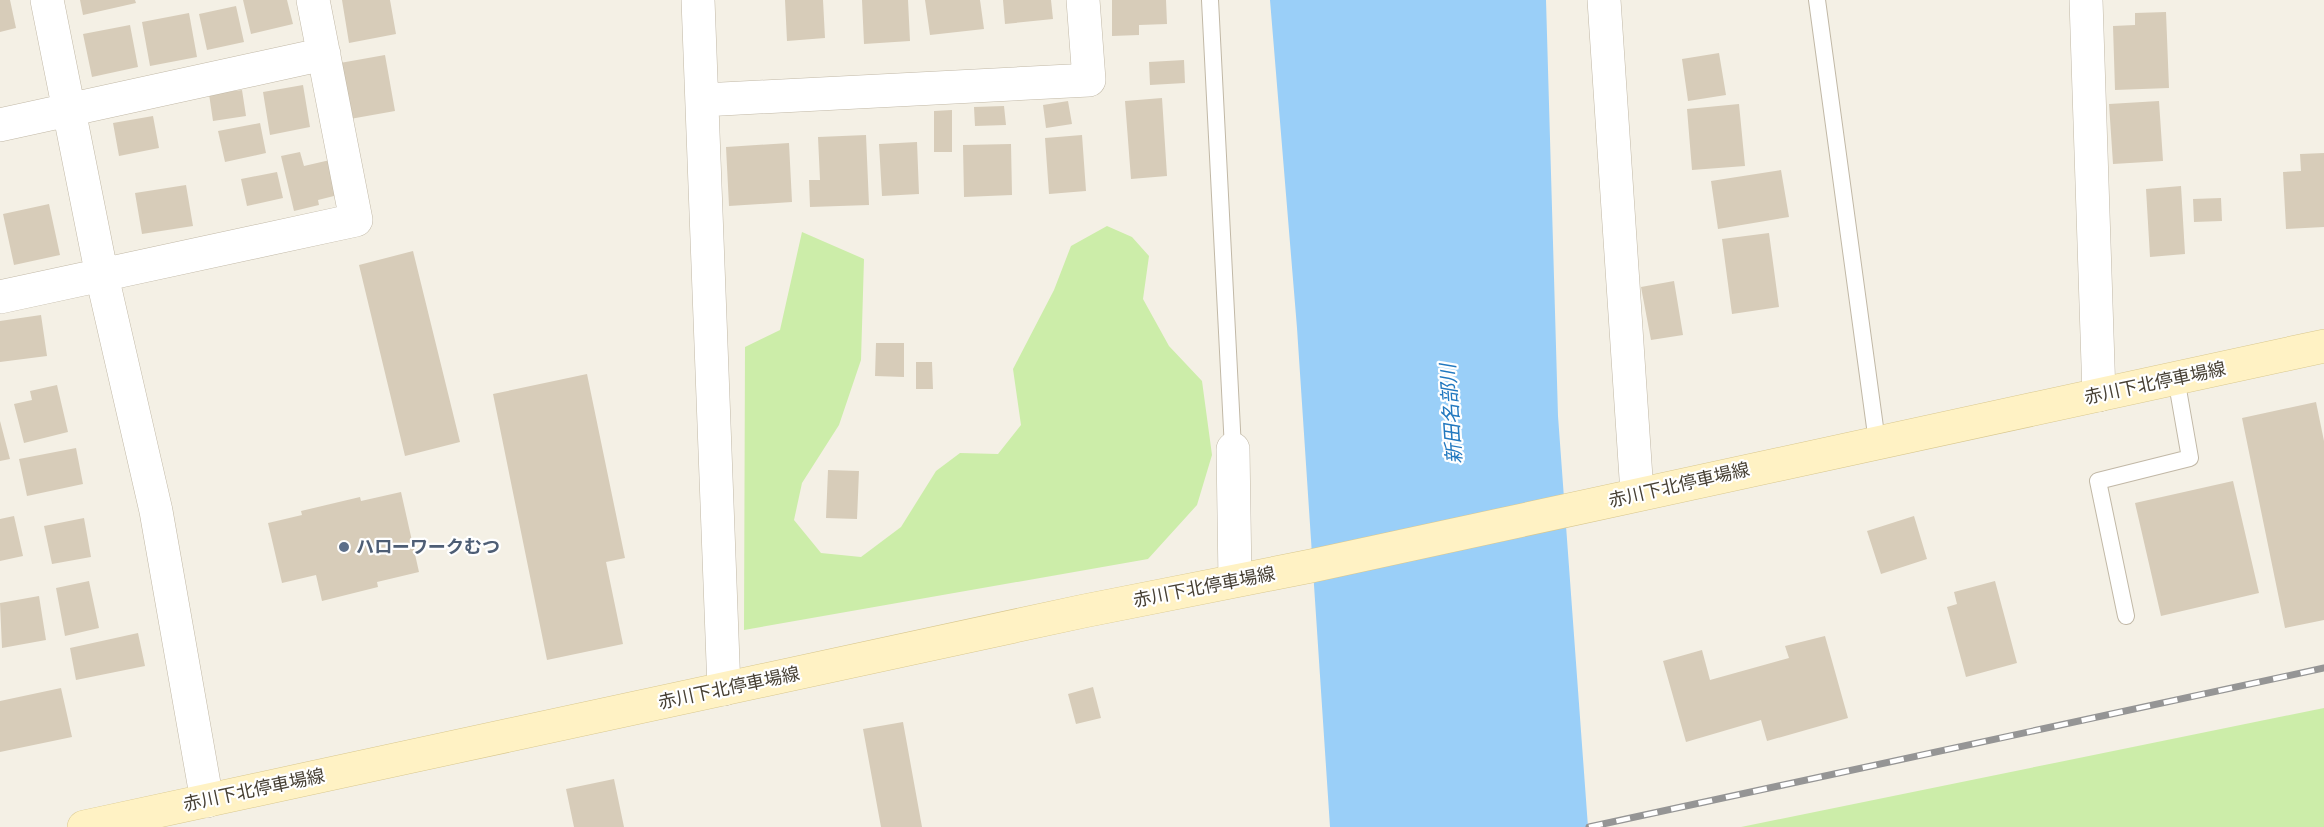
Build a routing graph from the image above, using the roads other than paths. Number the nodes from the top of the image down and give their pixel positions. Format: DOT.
graph roads {
  1 [pos="47,0"];
  2 [pos="313,0"];
  3 [pos="698,0"];
  4 [pos="1083,0"];
  5 [pos="1210,0"];
  6 [pos="1604,0"];
  7 [pos="1817,0"];
  8 [pos="2086,0"];
  9 [pos="324,54"];
  10 [pos="703,100"];
  11 [pos="70,110"];
  12 [pos="0,125"];
  13 [pos="102,276"];
  14 [pos="0,297"];
  15 [pos="2324,346"];
  16 [pos="2176,378"];
  17 [pos="2099,395"];
  18 [pos="1877,442"];
  19 [pos="1233,449"];
  20 [pos="1629,496"];
  21 [pos="1234,580"];
  22 [pos="2126,616"];
  23 [pos="724,689"];
  24 [pos="207,801"];
  25 [pos="84,827"];
  1 -- 11 [label="street"];
  2 -- 9 [label="street"];
  3 -- 10 [label="street"];
  4 -- 10 [label="street"];
  5 -- 19 [label="lane"];
  6 -- 20 [label="street"];
  7 -- 18 [label="lane"];
  8 -- 17 [label="street"];
  9 -- 11 [label="street"];
  9 -- 13 [label="street"];
  10 -- 23 [label="street"];
  11 -- 12 [label="street"];
  11 -- 13 [label="street"];
  13 -- 14 [label="street"];
  13 -- 24 [label="street"];
  15 -- 16 [label="main road, 赤川下北停車場線"];
  16 -- 17 [label="main road, 赤川下北停車場線"];
  16 -- 22 [label="lane"];
  17 -- 18 [label="main road, 赤川下北停車場線"];
  18 -- 20 [label="main road, 赤川下北停車場線"];
  19 -- 21 [label="street"];
  20 -- 21 [label="main road, 赤川下北停車場線"];
  21 -- 23 [label="main road, 赤川下北停車場線"];
  23 -- 24 [label="main road, 赤川下北停車場線"];
  24 -- 25 [label="main road, 赤川下北停車場線"];
}
